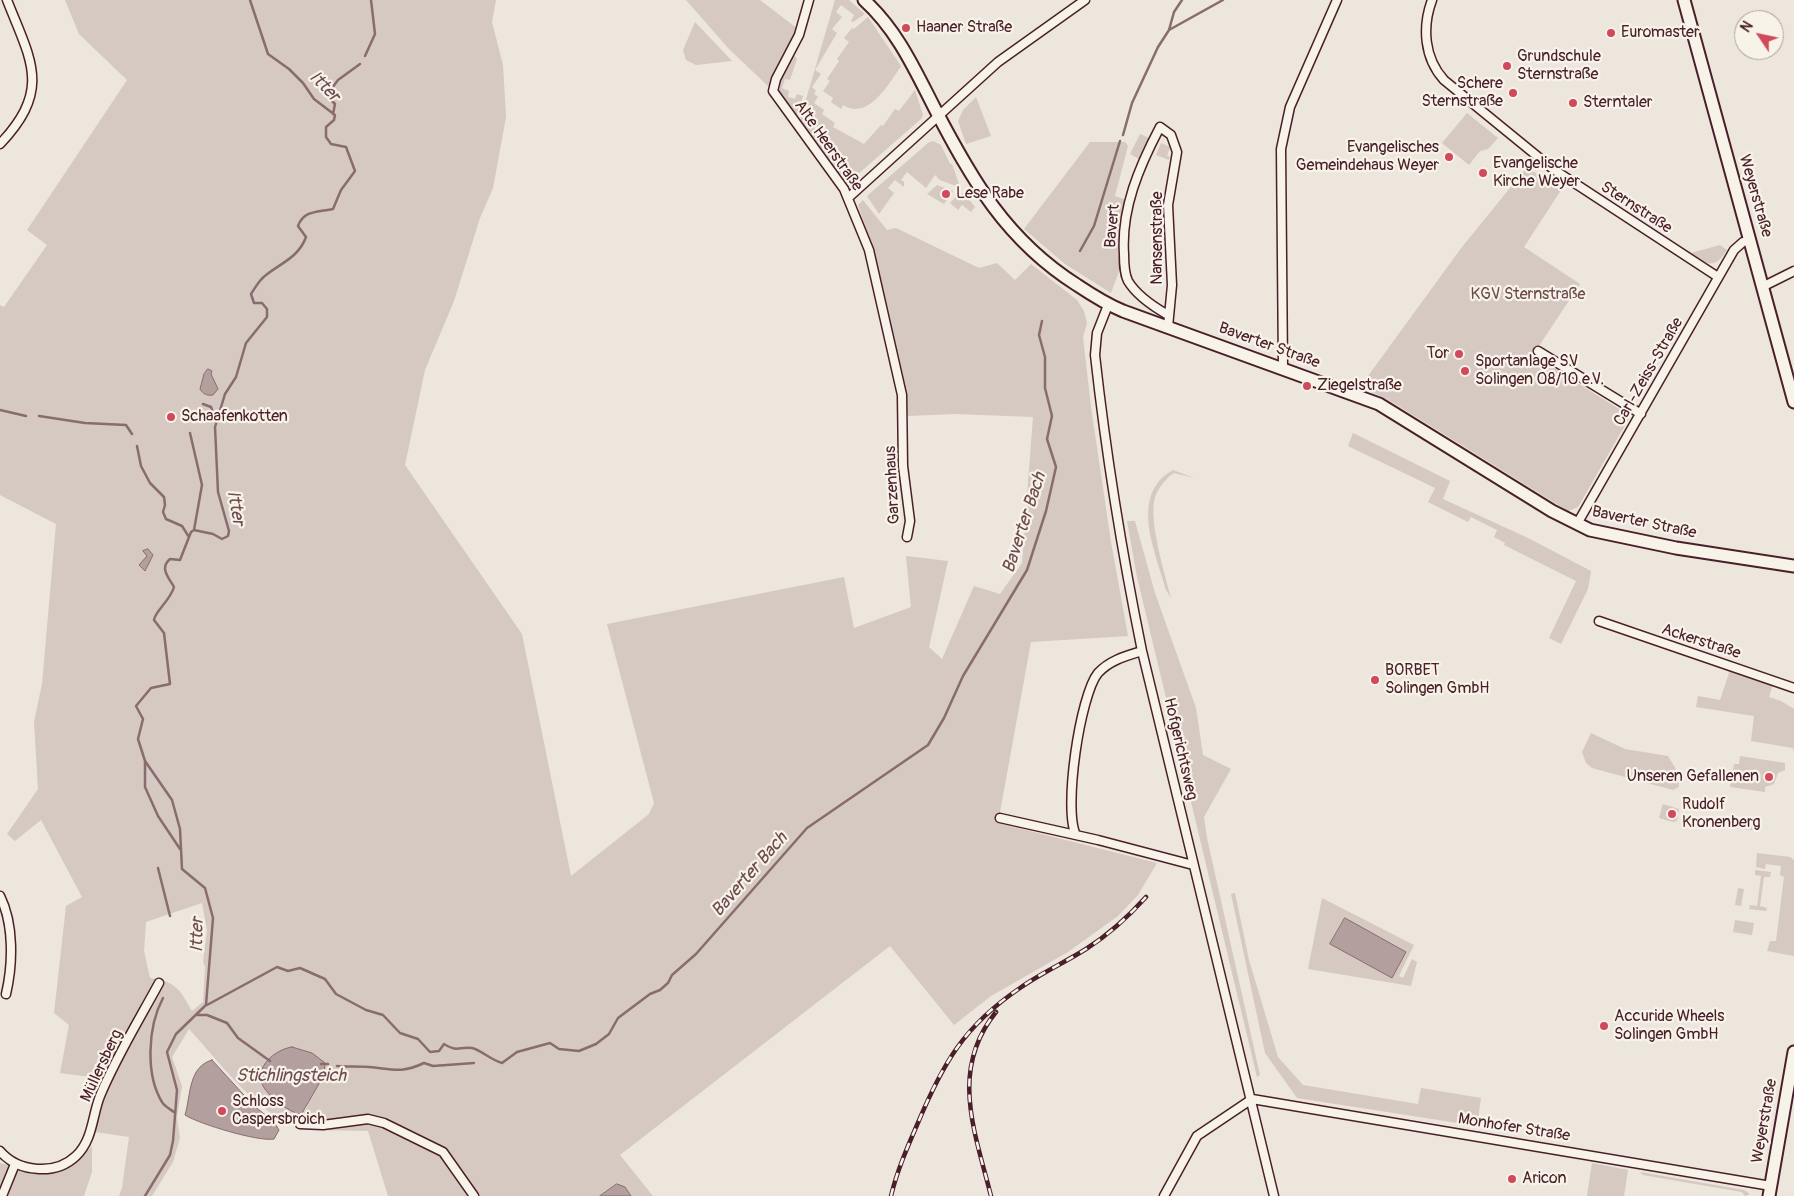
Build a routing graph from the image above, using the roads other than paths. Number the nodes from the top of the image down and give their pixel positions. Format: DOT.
graph roads {
  1 [pos="7,0"];
  2 [pos="809,0"];
  3 [pos="864,0"];
  4 [pos="1085,0"];
  5 [pos="1337,0"];
  6 [pos="1432,0"];
  7 [pos="1684,0"];
  8 [pos="939,116"];
  9 [pos="1160,127"];
  10 [pos="0,144"];
  11 [pos="848,198"];
  12 [pos="1750,240"];
  13 [pos="1794,271"];
  14 [pos="1718,278"];
  15 [pos="1764,286"];
  16 [pos="1108,305"];
  17 [pos="1168,321"];
  18 [pos="1538,351"];
  19 [pos="1283,368"];
  20 [pos="1794,402"];
  21 [pos="1641,414"];
  22 [pos="904,430"];
  23 [pos="1577,524"];
  24 [pos="907,537"];
  25 [pos="1794,566"];
  26 [pos="1600,622"];
  27 [pos="1142,651"];
  28 [pos="1794,688"];
  29 [pos="1000,818"];
  30 [pos="1076,835"];
  31 [pos="1194,865"];
  32 [pos="0,896"];
  33 [pos="159,983"];
  34 [pos="6,994"];
  35 [pos="1794,1052"];
  36 [pos="1252,1099"];
  37 [pos="300,1124"];
  38 [pos="0,1151"];
  39 [pos="14,1164"];
  40 [pos="1770,1191"];
  41 [pos="2,1196"];
  42 [pos="474,1196"];
  43 [pos="1164,1196"];
  44 [pos="1274,1196"];
  1 -- 10 [label="street"];
  2 -- 11 [label="street, Alte Heerstraße"];
  3 -- 8 [label="main road"];
  4 -- 8 [label="street"];
  5 -- 19 [label="street"];
  6 -- 14 [label="street, Sternstraße"];
  7 -- 12 [label="main road, Weyerstraße"];
  8 -- 11 [label="street"];
  8 -- 16 [label="main road, Baverter Straße"];
  9 -- 17 [label="street, Nansenstraße"];
  9 -- 17 [label="street, Bavert"];
  11 -- 22 [label="street, Alte Heerstraße"];
  12 -- 14 [label="street, Carl-Zeiss-Straße"];
  12 -- 15 [label="main road, Weyerstraße"];
  13 -- 15 [label="street"];
  14 -- 21 [label="street, Carl-Zeiss-Straße"];
  15 -- 20 [label="main road, Weyerstraße"];
  16 -- 17 [label="main road, Baverter Straße"];
  16 -- 27 [label="street, Hofgerichtsweg"];
  17 -- 19 [label="main road, Baverter Straße"];
  18 -- 21 [label="street"];
  19 -- 23 [label="main road, Baverter Straße"];
  21 -- 23 [label="street, Carl-Zeiss-Straße"];
  22 -- 24 [label="street, Garzenhaus"];
  23 -- 25 [label="main road, Baverter Straße"];
  26 -- 28 [label="street, Ackerstraße"];
  27 -- 30 [label="street"];
  27 -- 31 [label="street, Hofgerichtsweg"];
  29 -- 30 [label="street"];
  30 -- 31 [label="street"];
  31 -- 36 [label="street, Hofgerichtsweg"];
  32 -- 34 [label="street"];
  33 -- 39 [label="street, Müllersberg"];
  35 -- 40 [label="main road, Weyerstraße"];
  36 -- 40 [label="street, Monhofer Straße"];
  36 -- 43 [label="street"];
  36 -- 44 [label="street, Hofgerichtsweg"];
  37 -- 42 [label="street"];
  38 -- 39 [label="street"];
  39 -- 41 [label="street"];
}
